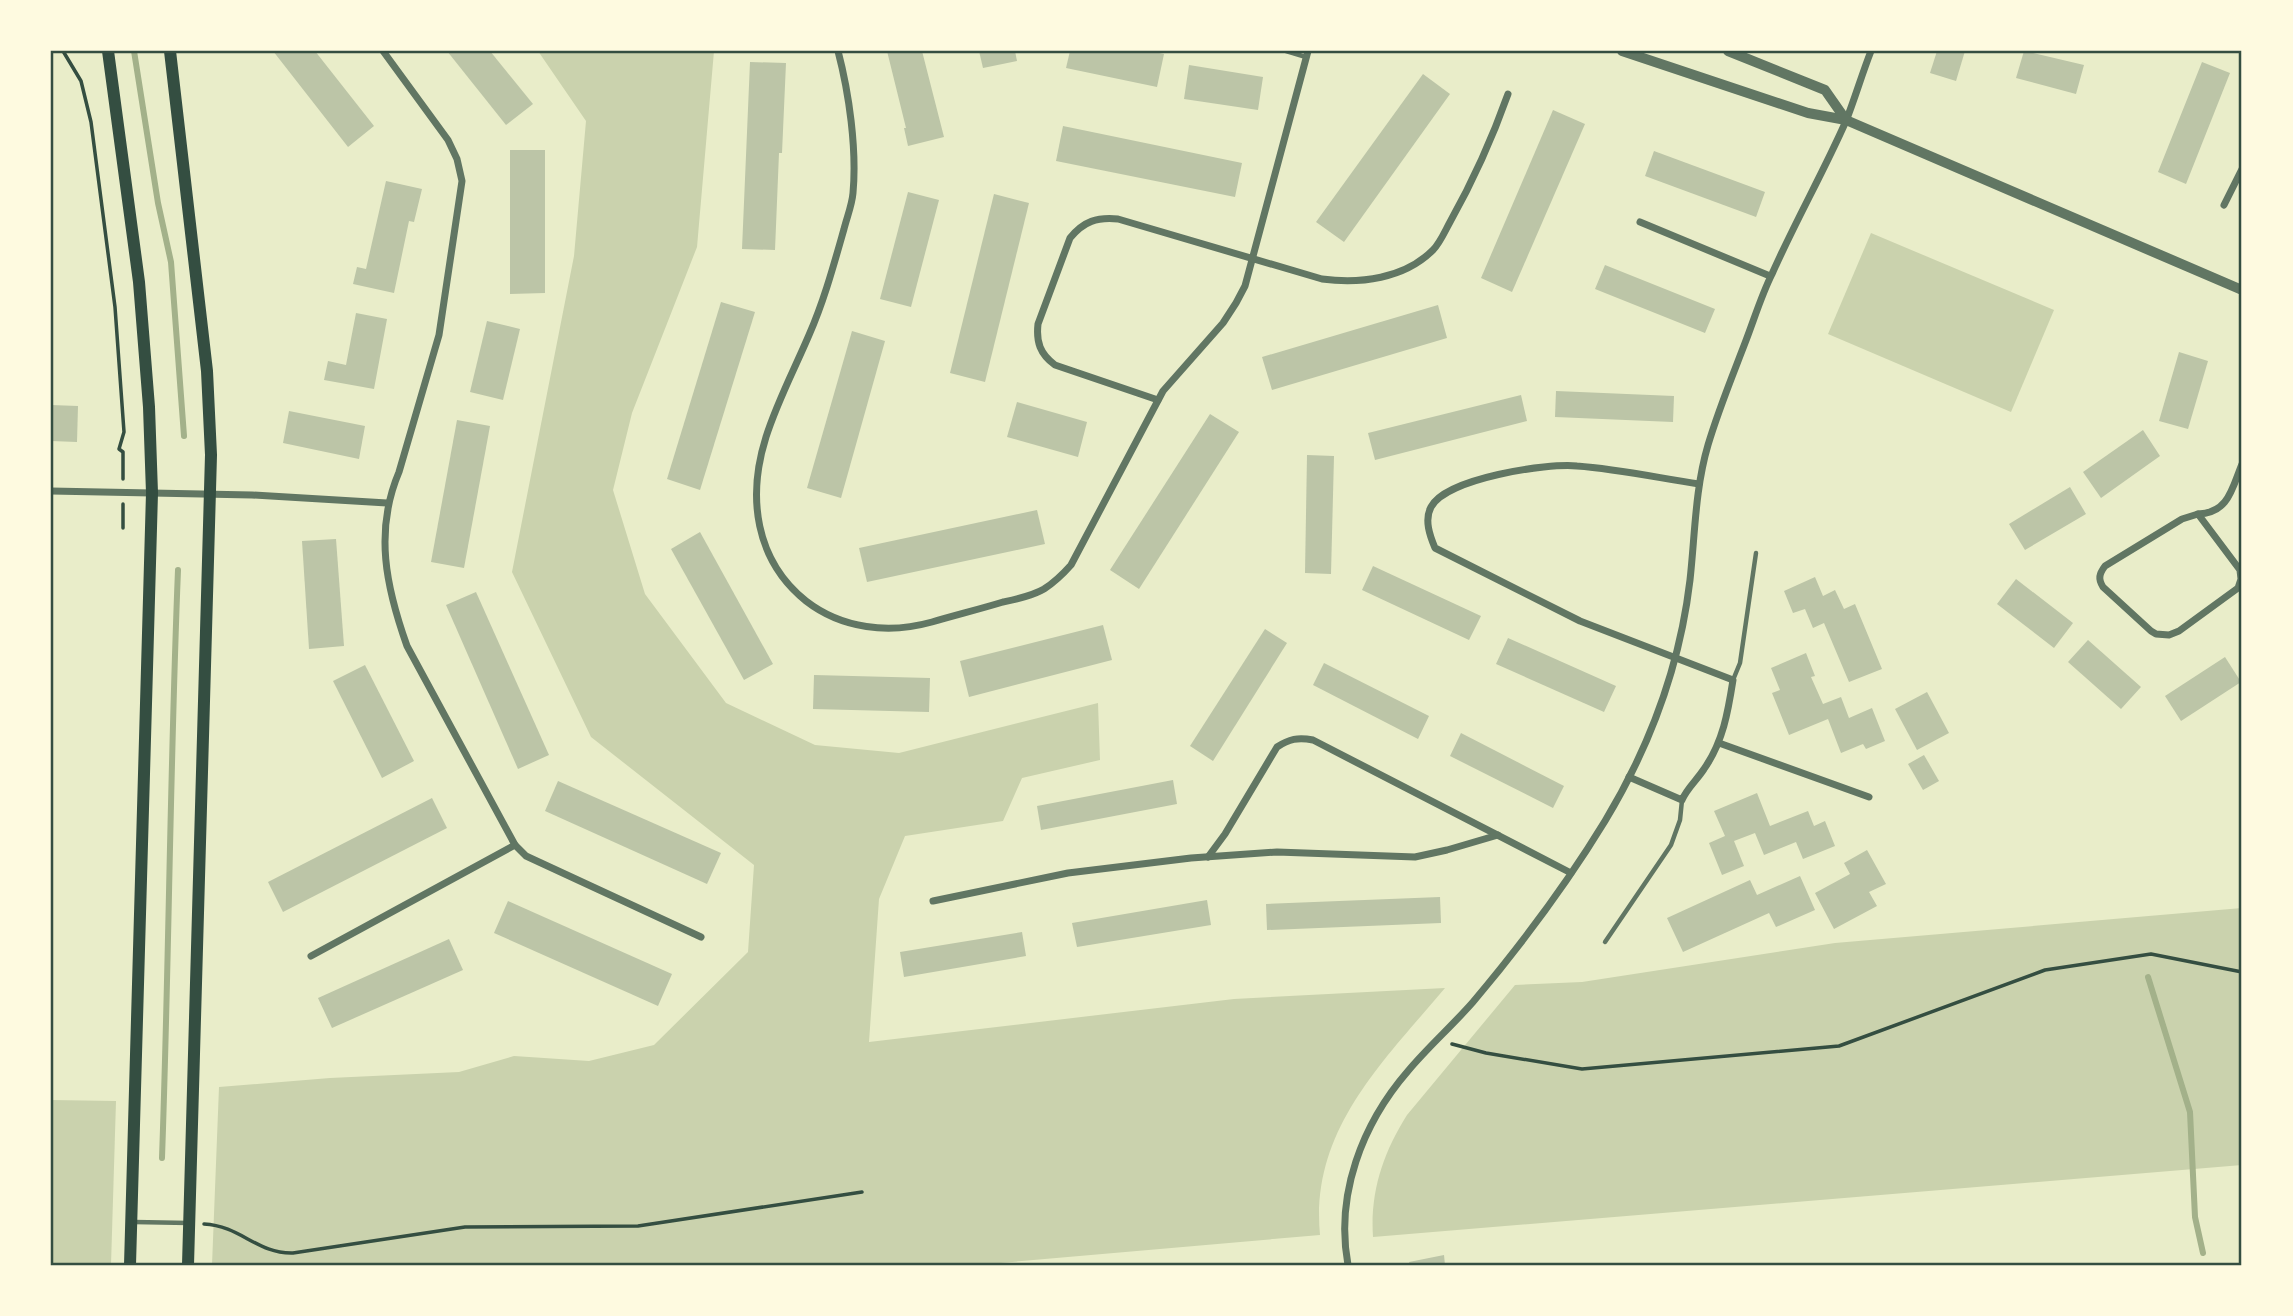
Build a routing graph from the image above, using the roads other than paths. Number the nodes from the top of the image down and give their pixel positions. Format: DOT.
graph roads {
  1 [pos="108,51"];
  2 [pos="170,51"];
  3 [pos="383,51"];
  4 [pos="838,51"];
  5 [pos="1286,51"];
  6 [pos="1622,51"];
  7 [pos="1728,51"];
  8 [pos="1871,51"];
  9 [pos="1308,54"];
  10 [pos="1508,94"];
  11 [pos="1846,120"];
  12 [pos="2242,169"];
  13 [pos="2224,205"];
  14 [pos="1640,222"];
  15 [pos="1253,259"];
  16 [pos="1770,276"];
  17 [pos="2242,290"];
  18 [pos="1158,400"];
  19 [pos="2242,464"];
  20 [pos="1699,484"];
  21 [pos="51,491"];
  22 [pos="152,494"];
  23 [pos="211,494"];
  24 [pos="387,503"];
  25 [pos="2198,514"];
  26 [pos="1756,553"];
  27 [pos="1675,658"];
  28 [pos="1733,680"];
  29 [pos="1719,743"];
  30 [pos="1629,777"];
  31 [pos="1869,797"];
  32 [pos="1682,800"];
  33 [pos="1498,835"];
  34 [pos="515,845"];
  35 [pos="1209,857"];
  36 [pos="1571,873"];
  37 [pos="933,901"];
  38 [pos="701,937"];
  39 [pos="1605,942"];
  40 [pos="310,956"];
  41 [pos="132,1222"];
  42 [pos="189,1223"];
  43 [pos="130,1265"];
  44 [pos="188,1265"];
  45 [pos="1348,1265"];
  1 -- 22 [label="main road"];
  2 -- 23 [label="main road"];
  3 -- 24 [label="street"];
  4 -- 18 [label="street"];
  5 -- 9 [label="lane"];
  6 -- 11 [label="street"];
  7 -- 11 [label="street"];
  8 -- 11 [label="street"];
  9 -- 15 [label="street"];
  10 -- 15 [label="street"];
  11 -- 16 [label="street"];
  11 -- 17 [label="street"];
  12 -- 13 [label="street"];
  14 -- 16 [label="street"];
  15 -- 18 [label="street"];
  15 -- 18 [label="street"];
  16 -- 20 [label="street"];
  19 -- 25 [label="street"];
  20 -- 27 [label="street"];
  20 -- 27 [label="street"];
  21 -- 22 [label="street"];
  22 -- 23 [label="street"];
  22 -- 41 [label="main road"];
  23 -- 24 [label="street"];
  23 -- 42 [label="main road"];
  24 -- 34 [label="street"];
  25 -- 25 [label="street"];
  26 -- 28 [label="lane"];
  27 -- 28 [label="street"];
  27 -- 30 [label="street"];
  28 -- 29 [label="street"];
  29 -- 31 [label="street"];
  29 -- 32 [label="street"];
  30 -- 32 [label="street"];
  30 -- 36 [label="street"];
  32 -- 39 [label="lane"];
  33 -- 35 [label="street"];
  33 -- 35 [label="street"];
  33 -- 36 [label="street"];
  34 -- 38 [label="street"];
  34 -- 40 [label="street"];
  35 -- 37 [label="street"];
  36 -- 45 [label="street"];
  41 -- 42 [label="lane"];
  41 -- 43 [label="main road"];
  42 -- 44 [label="main road"];
}
